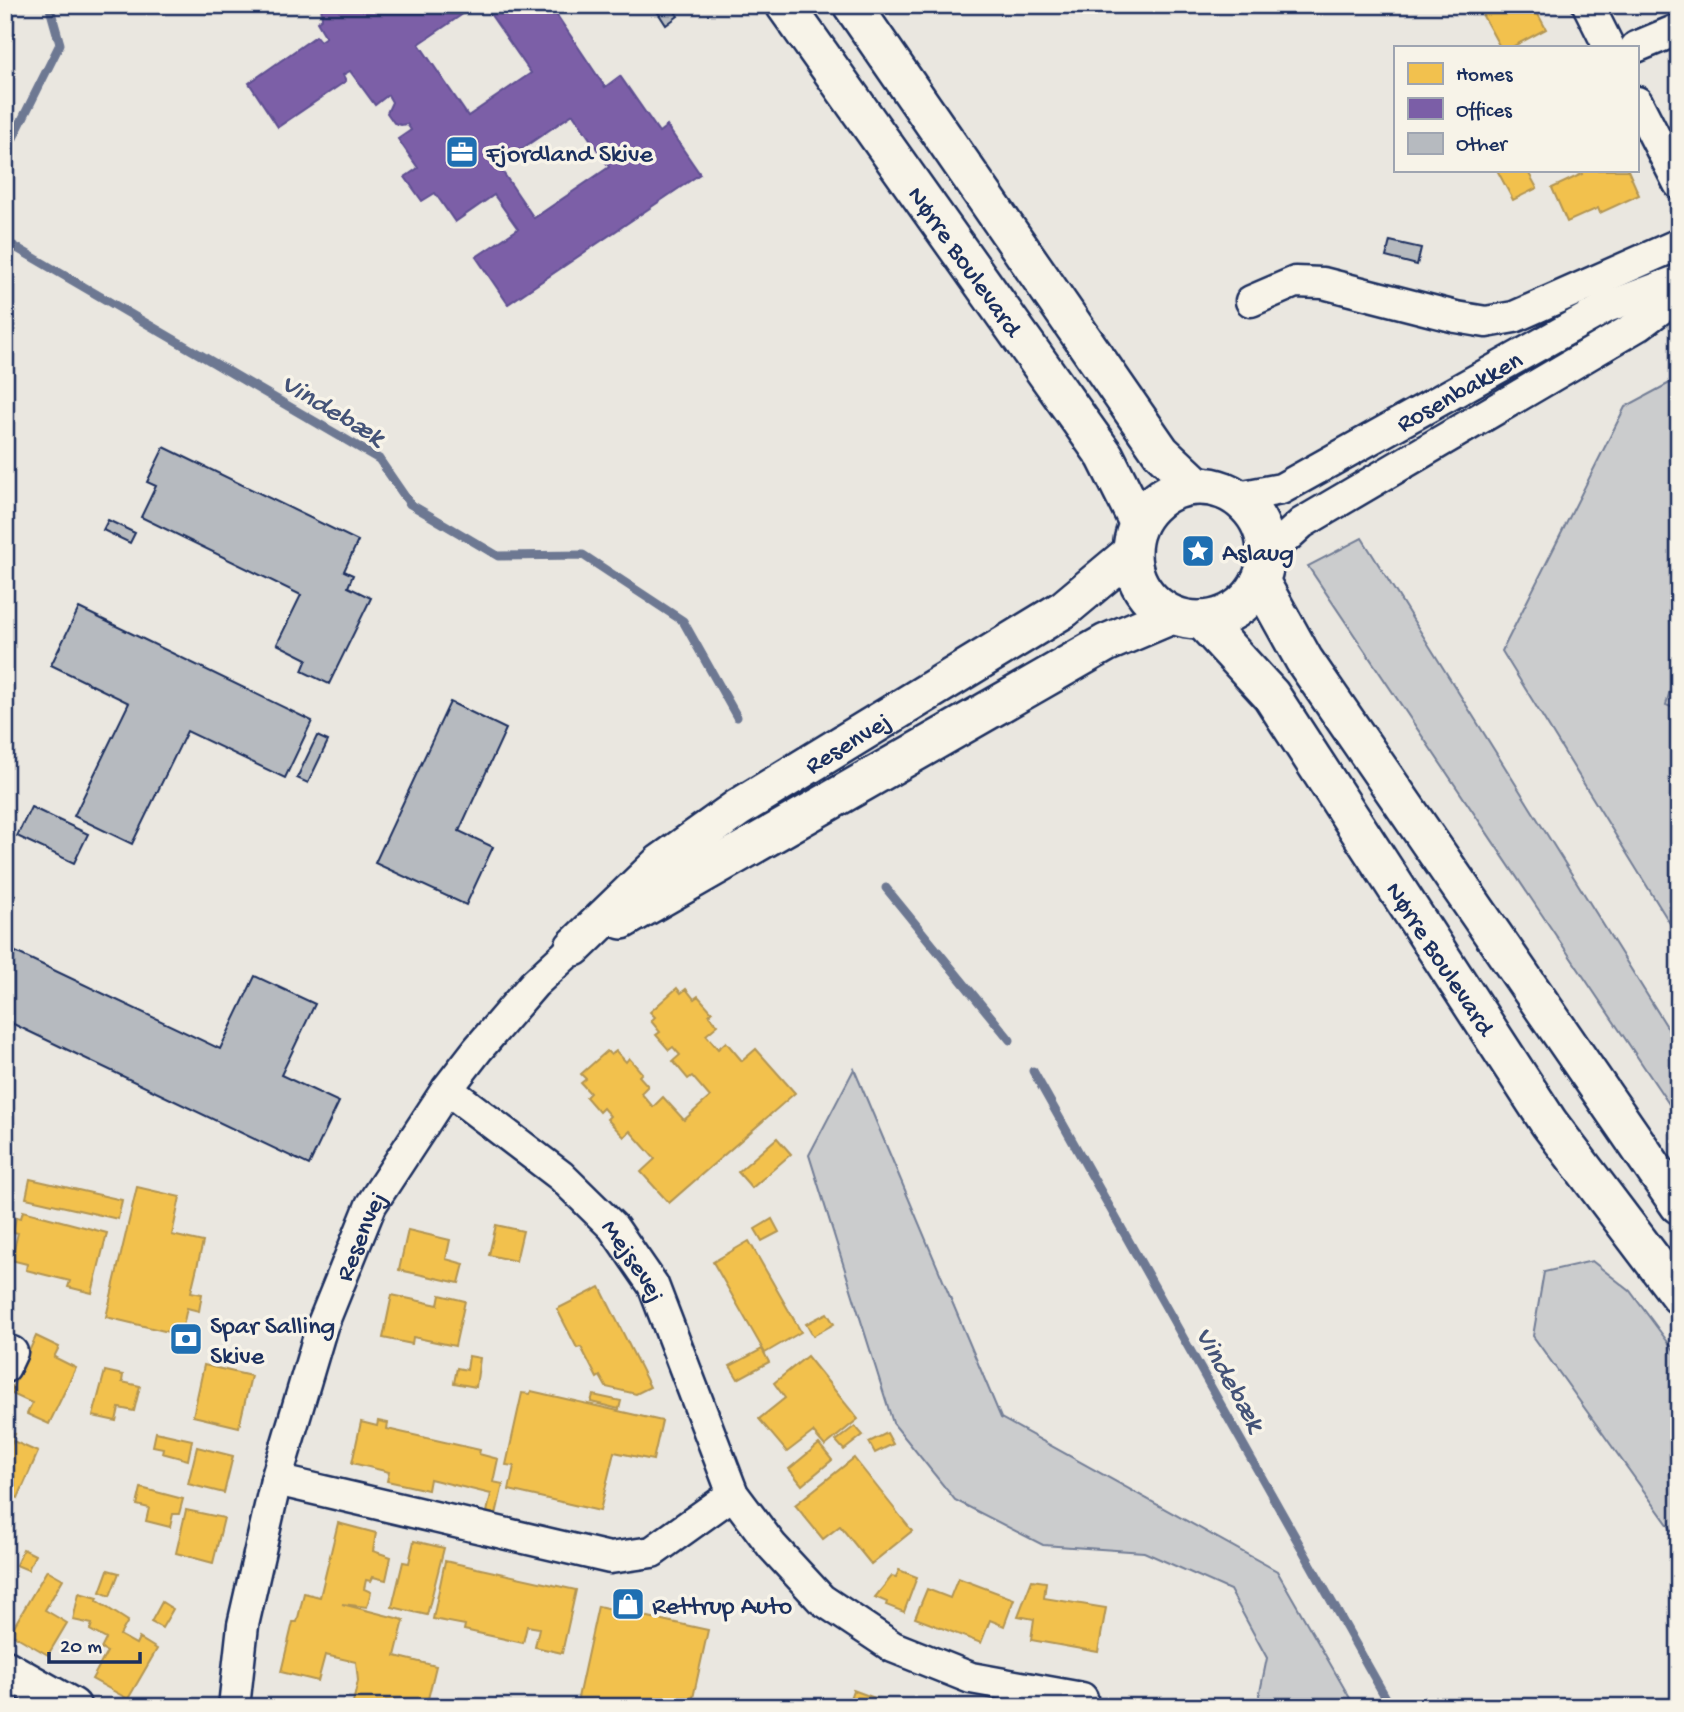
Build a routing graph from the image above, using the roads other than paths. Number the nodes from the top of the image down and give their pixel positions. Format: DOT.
graph roads {
  1 [pos="785,5"];
  2 [pos="852,5"];
  3 [pos="1588,5"];
  4 [pos="1679,29"];
  5 [pos="1608,46"];
  6 [pos="1638,46"];
  7 [pos="1638,104"];
  8 [pos="1679,184"];
  9 [pos="1679,244"];
  10 [pos="1679,280"];
  11 [pos="1679,295"];
  12 [pos="1251,301"];
  13 [pos="1196,485"];
  14 [pos="1238,497"];
  15 [pos="1135,538"];
  16 [pos="1263,568"];
  17 [pos="1187,617"];
  18 [pos="574,947"];
  19 [pos="447,1089"];
  20 [pos="1679,1205"];
  21 [pos="1679,1295"];
  22 [pos="276,1480"];
  23 [pos="733,1494"];
  24 [pos="5,1669"];
  25 [pos="1082,1698"];
  26 [pos="72,1707"];
  27 [pos="234,1707"];
  1 -- 15 [label="street, Nørre Boulevard"];
  2 -- 13 [label="street, Nørre Boulevard"];
  3 -- 5 [label="street"];
  4 -- 6 [label="street"];
  7 -- 8 [label="street"];
  9 -- 12 [label="street"];
  10 -- 14 [label="street, Rosenbakken"];
  11 -- 16 [label="street, Rosenbakken"];
  13 -- 14 [label="street"];
  13 -- 15 [label="street"];
  14 -- 16 [label="street"];
  15 -- 17 [label="street"];
  15 -- 18 [label="street, Resenvej"];
  16 -- 17 [label="street"];
  16 -- 20 [label="street, Nørre Boulevard"];
  17 -- 18 [label="street, Resenvej"];
  17 -- 21 [label="street, Nørre Boulevard"];
  18 -- 19 [label="street, Resenvej"];
  19 -- 22 [label="street, Resenvej"];
  19 -- 23 [label="street, Mejsevej"];
  22 -- 23 [label="street"];
  22 -- 27 [label="street, Resenvej"];
  23 -- 25 [label="street, Mejsevej"];
  24 -- 26 [label="street"];
}
